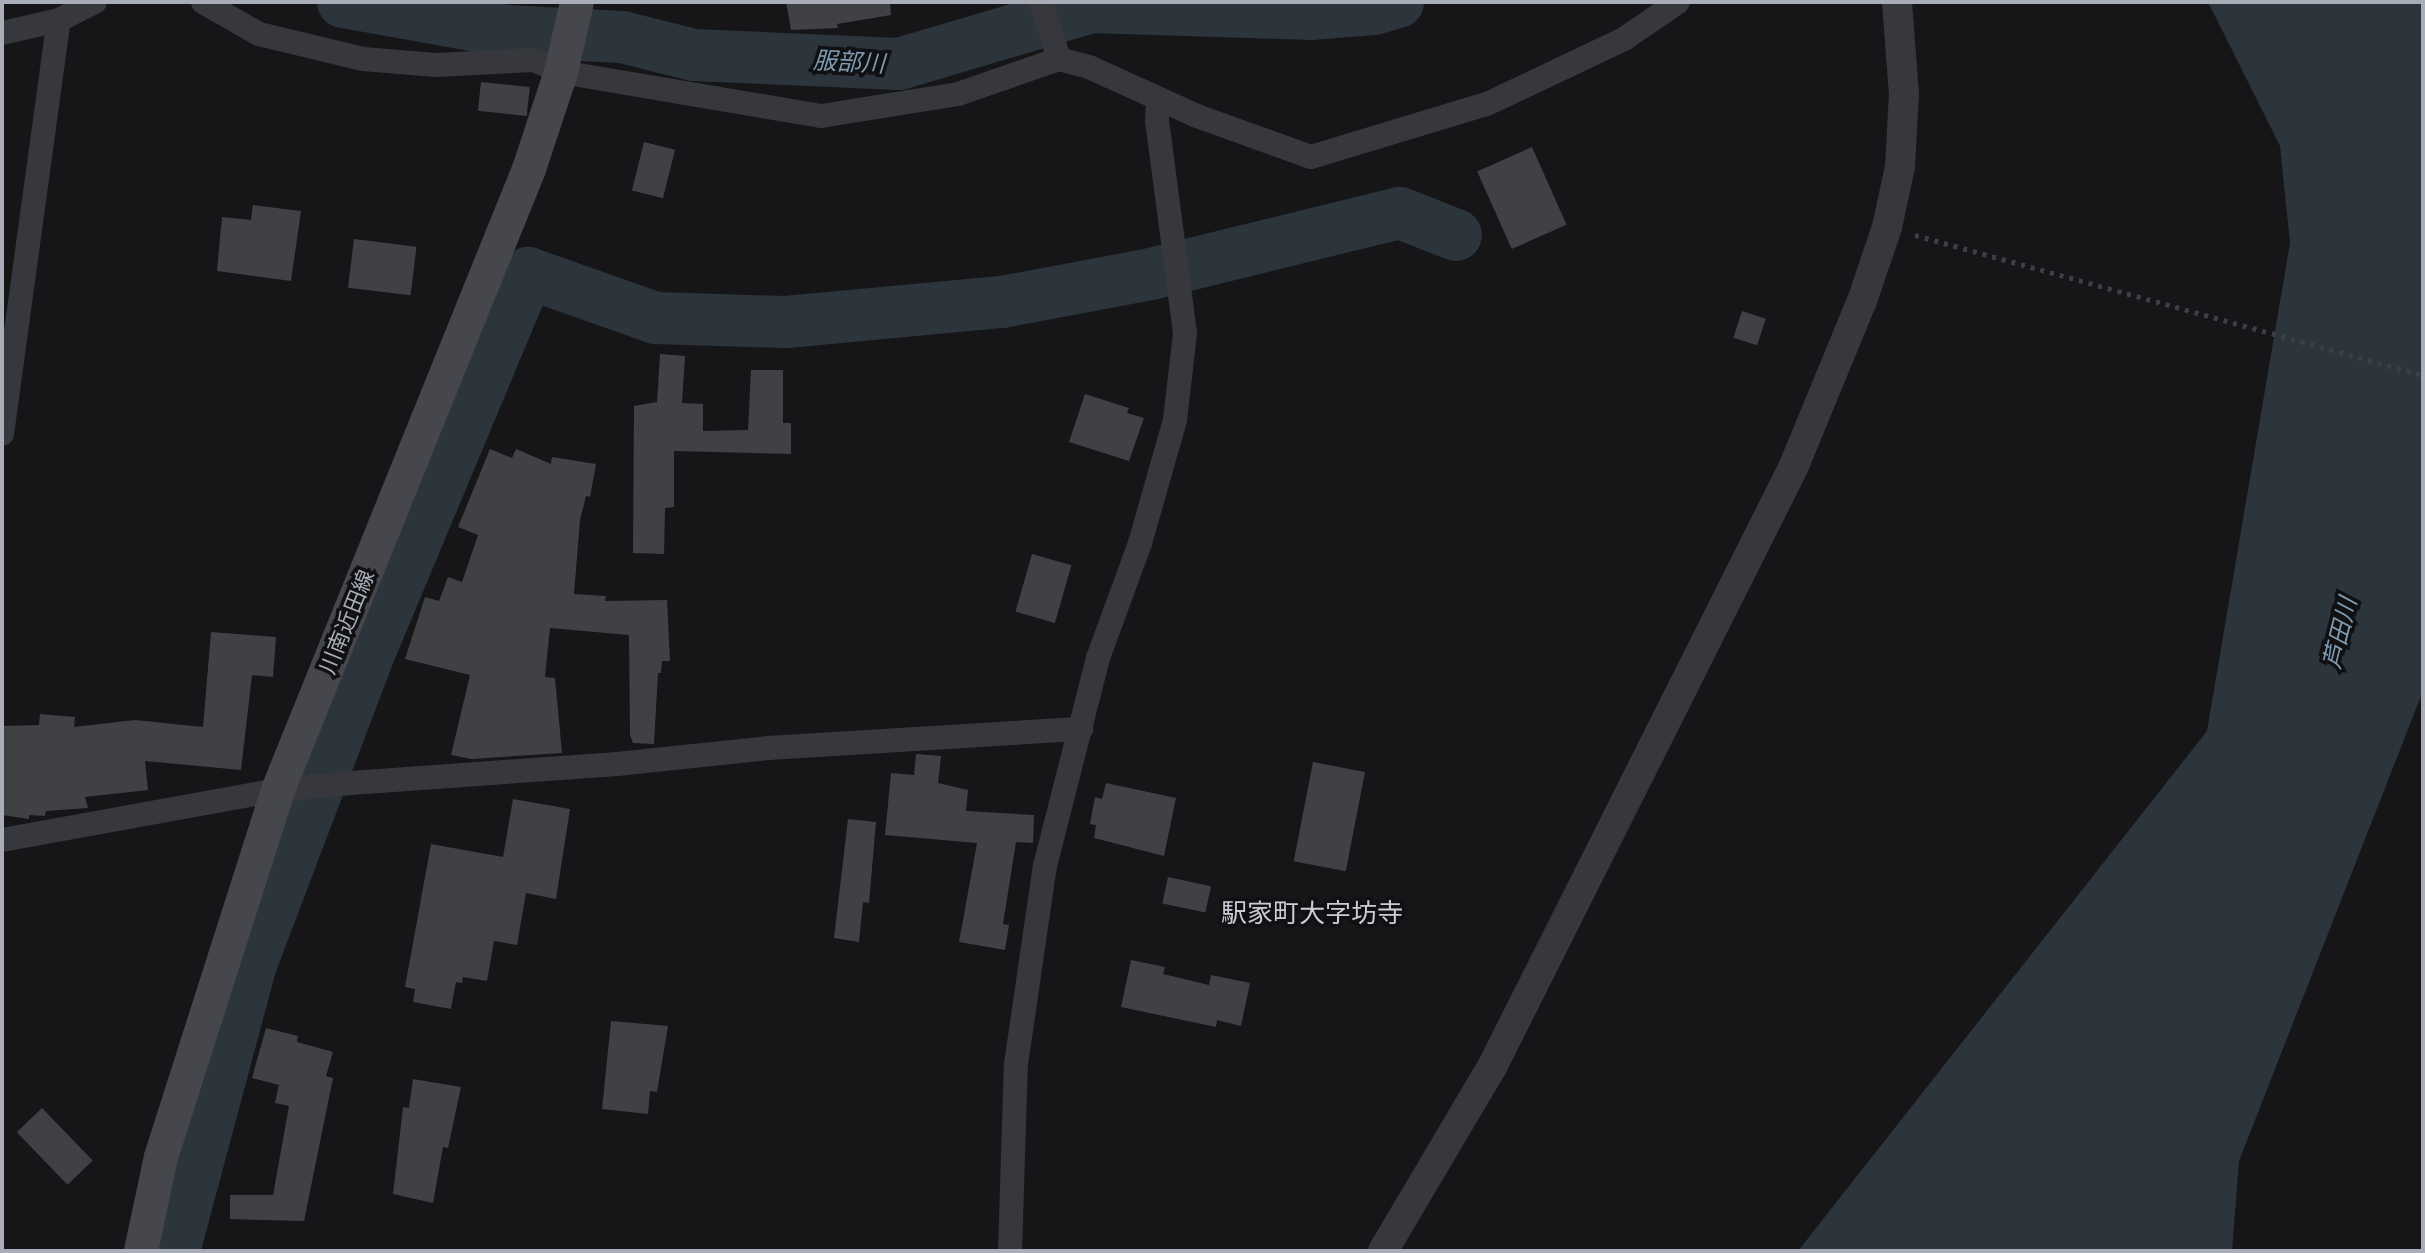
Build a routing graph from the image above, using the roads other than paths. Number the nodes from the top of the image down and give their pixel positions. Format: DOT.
graph roads {
  1 [pos="95,2"];
  2 [pos="180,2"];
  3 [pos="1041,2"];
  4 [pos="1678,2"];
  5 [pos="1897,2"];
  6 [pos="576,3"];
  7 [pos="212,5"];
  8 [pos="59,20"];
  9 [pos="2,33"];
  10 [pos="1057,54"];
  11 [pos="563,64"];
  12 [pos="1158,99"];
  13 [pos="6,370"];
  14 [pos="2,434"];
  15 [pos="1081,729"];
  16 [pos="278,790"];
  17 [pos="2,840"];
  18 [pos="141,1251"];
  19 [pos="1010,1251"];
  20 [pos="1383,1251"];
  1 -- 8 [label="street"];
  2 -- 7 [label="street"];
  3 -- 10 [label="street"];
  4 -- 12 [label="street"];
  5 -- 20 [label="street"];
  6 -- 11 [label="main road, 川南近田線"];
  7 -- 11 [label="street"];
  8 -- 9 [label="street"];
  8 -- 13 [label="street"];
  10 -- 11 [label="street"];
  10 -- 12 [label="street"];
  11 -- 16 [label="main road, 川南近田線"];
  12 -- 15 [label="street"];
  13 -- 14 [label="street"];
  15 -- 16 [label="street"];
  15 -- 19 [label="street"];
  16 -- 17 [label="street"];
  16 -- 18 [label="main road, 川南近田線"];
}
